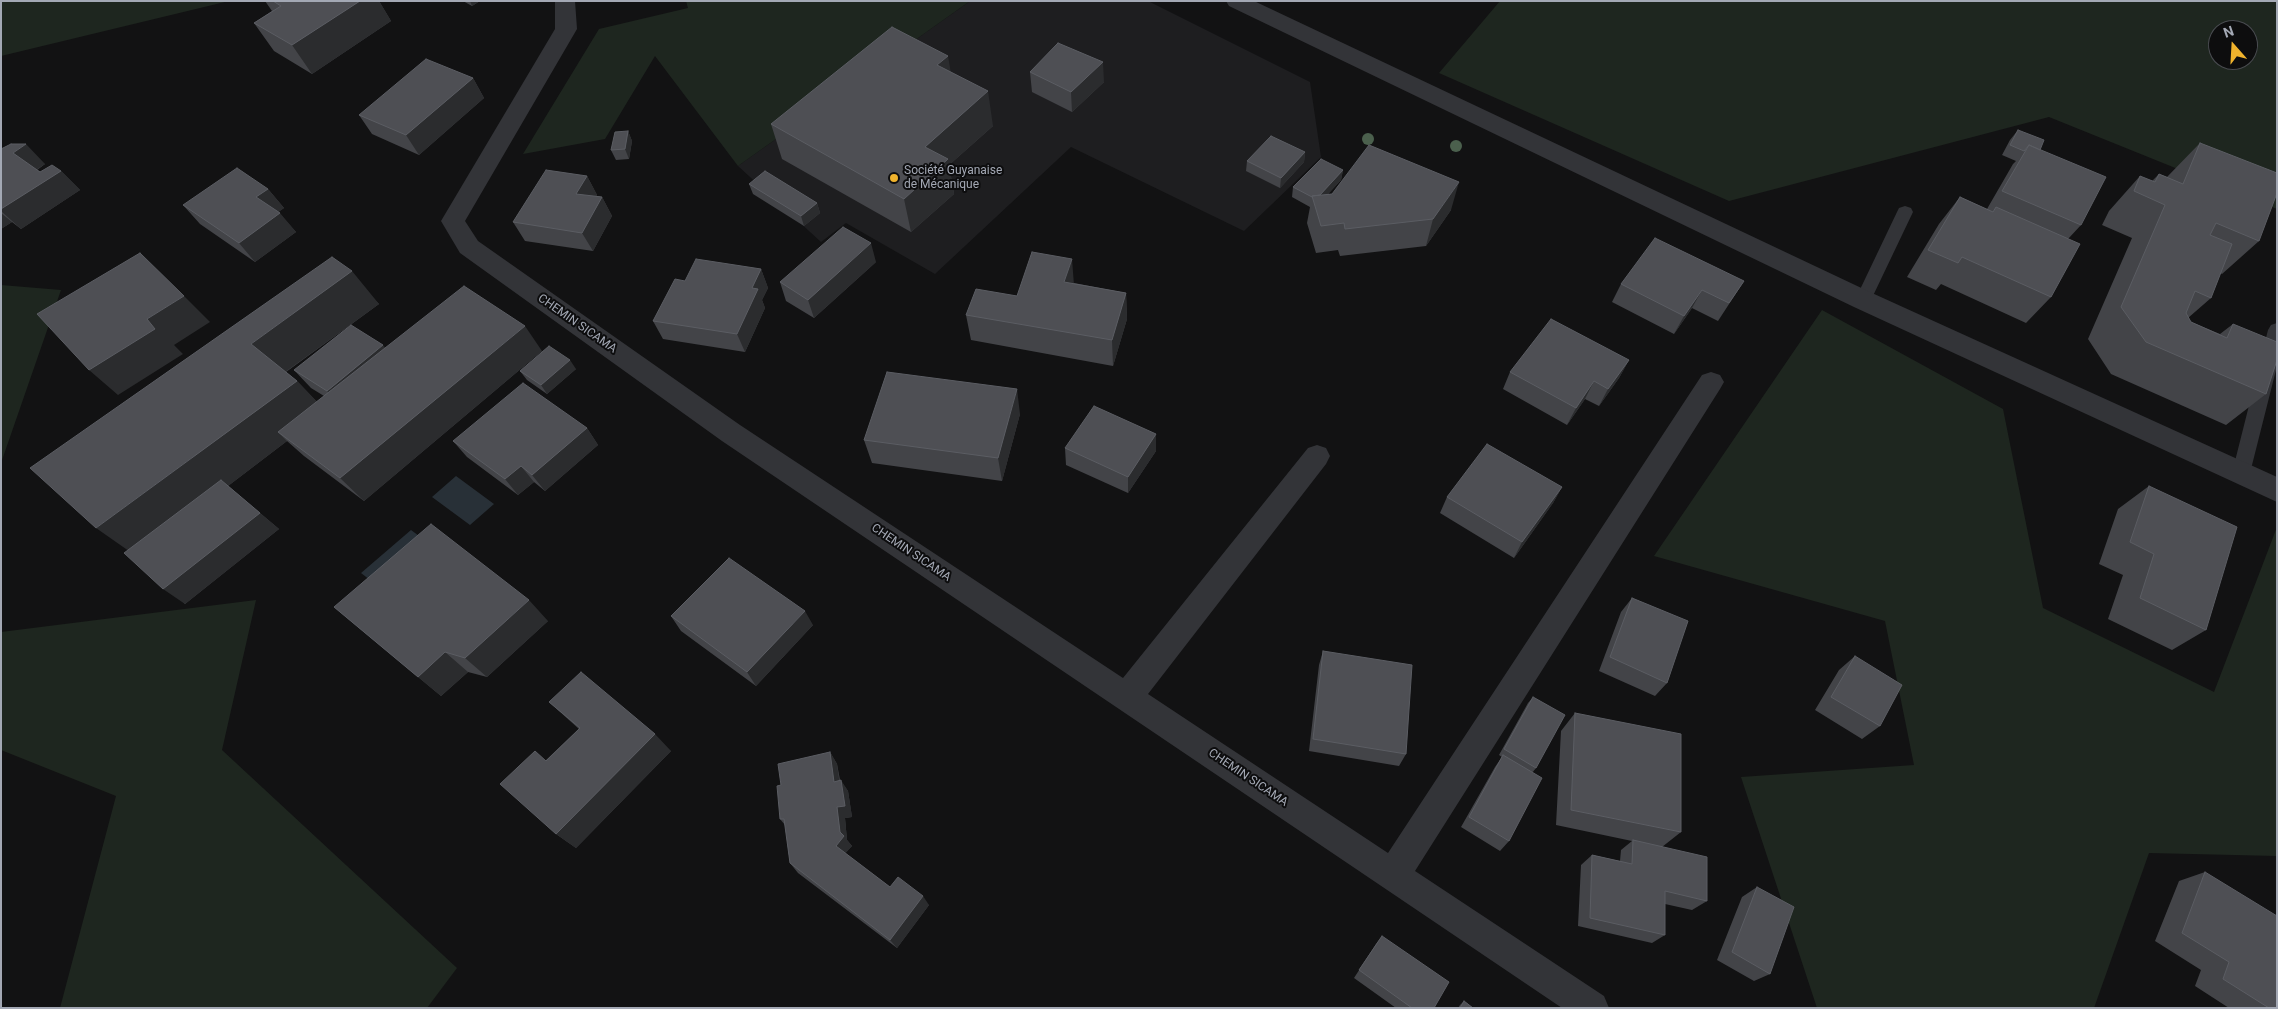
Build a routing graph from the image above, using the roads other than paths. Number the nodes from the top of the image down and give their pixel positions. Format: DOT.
graph roads {
  1 [pos="565,1"];
  2 [pos="1236,1"];
  3 [pos="1905,212"];
  4 [pos="1863,300"];
  5 [pos="2277,330"];
  6 [pos="1711,382"];
  7 [pos="1317,456"];
  8 [pos="2241,473"];
  9 [pos="2277,490"];
  10 [pos="1127,697"];
  11 [pos="1393,874"];
  12 [pos="1592,1008"];
  1 -- 10 [label="street, CHEMIN SICAMA"];
  2 -- 4 [label="street"];
  3 -- 4 [label="lane"];
  4 -- 8 [label="street"];
  5 -- 8 [label="lane"];
  6 -- 11 [label="street"];
  7 -- 10 [label="street"];
  8 -- 9 [label="street"];
  10 -- 11 [label="street, CHEMIN SICAMA"];
  11 -- 12 [label="street, CHEMIN SICAMA"];
}
